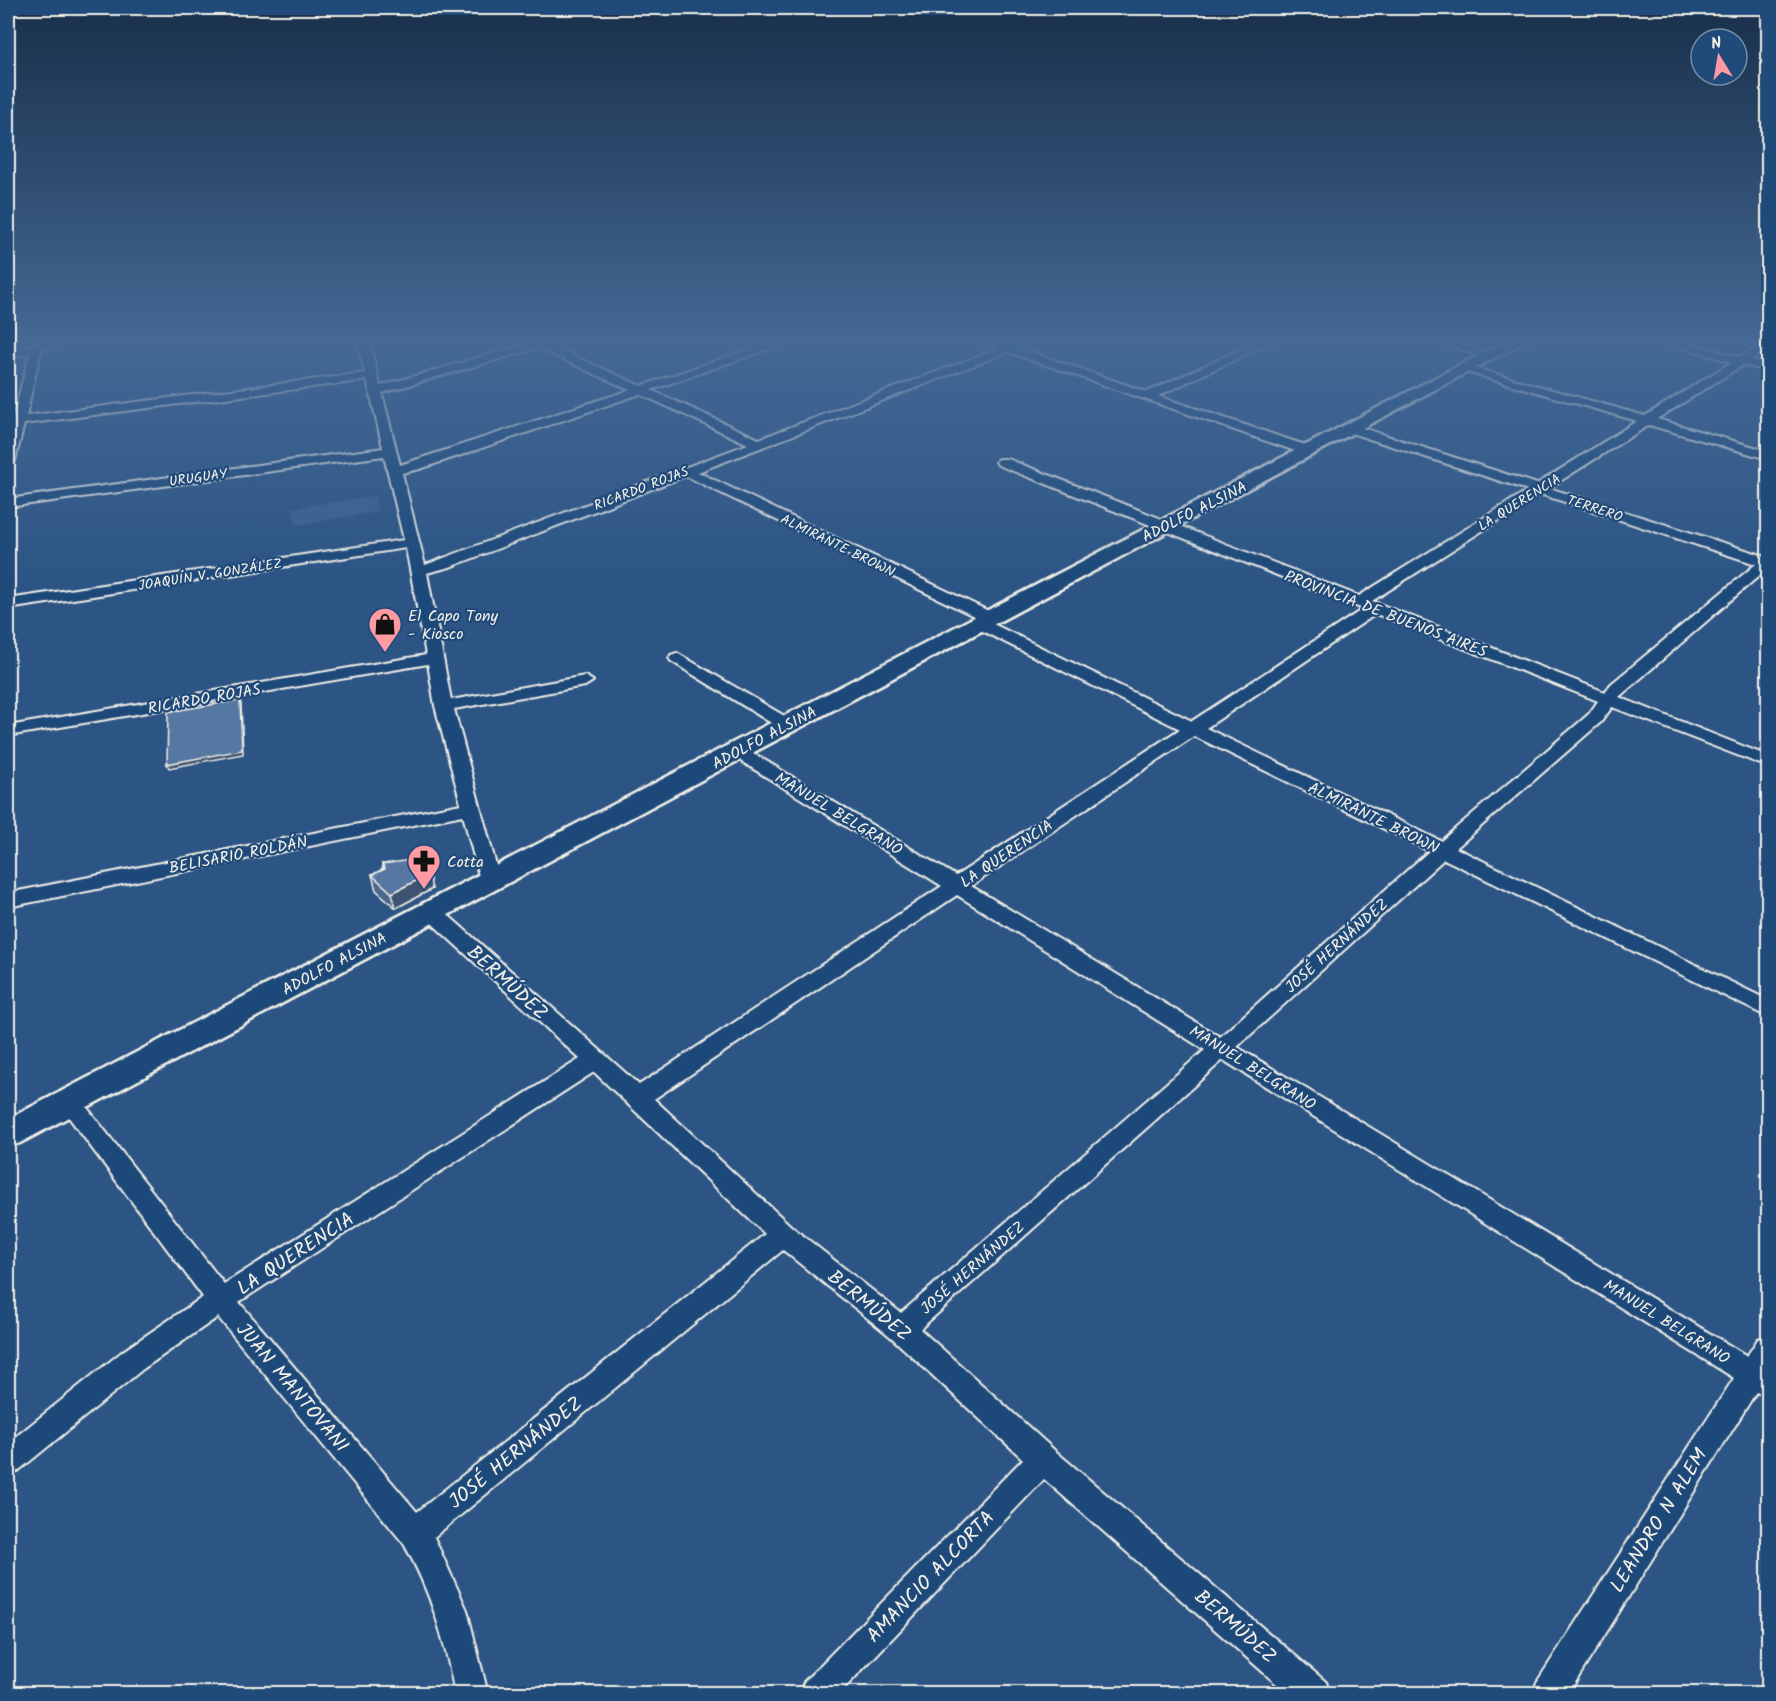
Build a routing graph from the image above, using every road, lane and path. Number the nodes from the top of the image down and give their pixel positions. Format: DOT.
graph roads {
  1 [pos="381,419"];
  2 [pos="554,419"];
  3 [pos="703,419"];
  4 [pos="820,419"];
  5 [pos="1216,419"];
  6 [pos="1371,419"];
  7 [pos="1646,420"];
  8 [pos="12,421"];
  9 [pos="1353,429"];
  10 [pos="757,443"];
  11 [pos="389,451"];
  12 [pos="1310,451"];
  13 [pos="1768,455"];
  14 [pos="8,461"];
  15 [pos="1003,462"];
  16 [pos="394,470"];
  17 [pos="685,471"];
  18 [pos="1539,490"];
  19 [pos="8,503"];
  20 [pos="1164,526"];
  21 [pos="413,543"];
  22 [pos="1768,562"];
  23 [pos="419,571"];
  24 [pos="8,604"];
  25 [pos="1367,605"];
  26 [pos="985,621"];
  27 [pos="436,658"];
  28 [pos="677,658"];
  29 [pos="585,681"];
  30 [pos="1608,699"];
  31 [pos="444,706"];
  32 [pos="787,725"];
  33 [pos="1191,728"];
  34 [pos="8,731"];
  35 [pos="737,751"];
  36 [pos="1768,762"];
  37 [pos="469,808"];
  38 [pos="1442,850"];
  39 [pos="490,880"];
  40 [pos="958,885"];
  41 [pos="8,900"];
  42 [pos="432,912"];
  43 [pos="1768,1009"];
  44 [pos="1222,1048"];
  45 [pos="595,1060"];
  46 [pos="638,1098"];
  47 [pos="70,1102"];
  48 [pos="8,1134"];
  49 [pos="783,1235"];
  50 [pos="222,1300"];
  51 [pos="901,1329"];
  52 [pos="1768,1348"];
  53 [pos="1760,1378"];
  54 [pos="1043,1459"];
  55 [pos="8,1461"];
  56 [pos="415,1533"];
  57 [pos="472,1694"];
  58 [pos="816,1694"];
  59 [pos="1314,1694"];
  60 [pos="1549,1694"];
  1 -- 11 [label="street"];
  2 -- 16 [label="street"];
  3 -- 10 [label="street"];
  4 -- 10 [label="street, RICARDO ROJAS"];
  5 -- 12 [label="street"];
  6 -- 9 [label="street, ADOLFO ALSINA"];
  7 -- 13 [label="street"];
  7 -- 18 [label="street, LA QUERENCIA"];
  8 -- 14 [label="street"];
  9 -- 12 [label="street, ADOLFO ALSINA"];
  9 -- 18 [label="street, TERRERO"];
  10 -- 17 [label="street, RICARDO ROJAS"];
  11 -- 16 [label="street"];
  11 -- 19 [label="street, URUGUAY"];
  12 -- 20 [label="street, ADOLFO ALSINA"];
  15 -- 20 [label="street, PROVINCIA DE BUENOS AIRES"];
  16 -- 21 [label="street"];
  17 -- 23 [label="street, RICARDO ROJAS"];
  17 -- 26 [label="street, ALMIRANTE BROWN"];
  18 -- 22 [label="street, TERRERO"];
  18 -- 25 [label="street, LA QUERENCIA"];
  20 -- 25 [label="street, PROVINCIA DE BUENOS AIRES"];
  20 -- 26 [label="street, ADOLFO ALSINA"];
  21 -- 23 [label="street"];
  21 -- 24 [label="street, JOAQUÍN V. GONZÁLEZ"];
  22 -- 30 [label="street, JOSÉ HERNÁNDEZ"];
  23 -- 27 [label="street"];
  25 -- 30 [label="street, PROVINCIA DE BUENOS AIRES"];
  25 -- 33 [label="street, LA QUERENCIA"];
  26 -- 32 [label="street, ADOLFO ALSINA"];
  26 -- 33 [label="street, ALMIRANTE BROWN"];
  27 -- 31 [label="street"];
  27 -- 34 [label="street, RICARDO ROJAS"];
  28 -- 32 [label="street"];
  29 -- 31 [label="street"];
  30 -- 36 [label="street, PROVINCIA DE BUENOS AIRES"];
  30 -- 38 [label="street, JOSÉ HERNÁNDEZ"];
  31 -- 37 [label="street"];
  32 -- 35 [label="street, ADOLFO ALSINA"];
  33 -- 38 [label="street, ALMIRANTE BROWN"];
  33 -- 40 [label="street, LA QUERENCIA"];
  35 -- 39 [label="street, ADOLFO ALSINA"];
  35 -- 40 [label="street, MANUEL BELGRANO"];
  37 -- 39 [label="street"];
  37 -- 41 [label="street, BELISARIO ROLDÁN"];
  38 -- 43 [label="street, ALMIRANTE BROWN"];
  38 -- 44 [label="street, JOSÉ HERNÁNDEZ"];
  39 -- 42 [label="street, ADOLFO ALSINA"];
  40 -- 44 [label="street, MANUEL BELGRANO"];
  40 -- 46 [label="street, LA QUERENCIA"];
  42 -- 45 [label="street, BERMÚDEZ"];
  42 -- 47 [label="street, ADOLFO ALSINA"];
  44 -- 51 [label="street, JOSÉ HERNÁNDEZ"];
  44 -- 53 [label="street, MANUEL BELGRANO"];
  45 -- 46 [label="street, BERMÚDEZ"];
  45 -- 50 [label="street, LA QUERENCIA"];
  46 -- 49 [label="street, BERMÚDEZ"];
  47 -- 48 [label="street, ADOLFO ALSINA"];
  47 -- 50 [label="street, JUAN MANTOVANI"];
  49 -- 51 [label="street, BERMÚDEZ"];
  49 -- 56 [label="street, JOSÉ HERNÁNDEZ"];
  50 -- 55 [label="street, LA QUERENCIA"];
  50 -- 56 [label="street, JUAN MANTOVANI"];
  51 -- 54 [label="street, BERMÚDEZ"];
  52 -- 53 [label="street, LEANDRO N ALEM"];
  53 -- 60 [label="street, LEANDRO N ALEM"];
  54 -- 58 [label="street, AMANCIO ALCORTA"];
  54 -- 59 [label="street, BERMÚDEZ"];
  56 -- 57 [label="street, JUAN MANTOVANI"];
}
